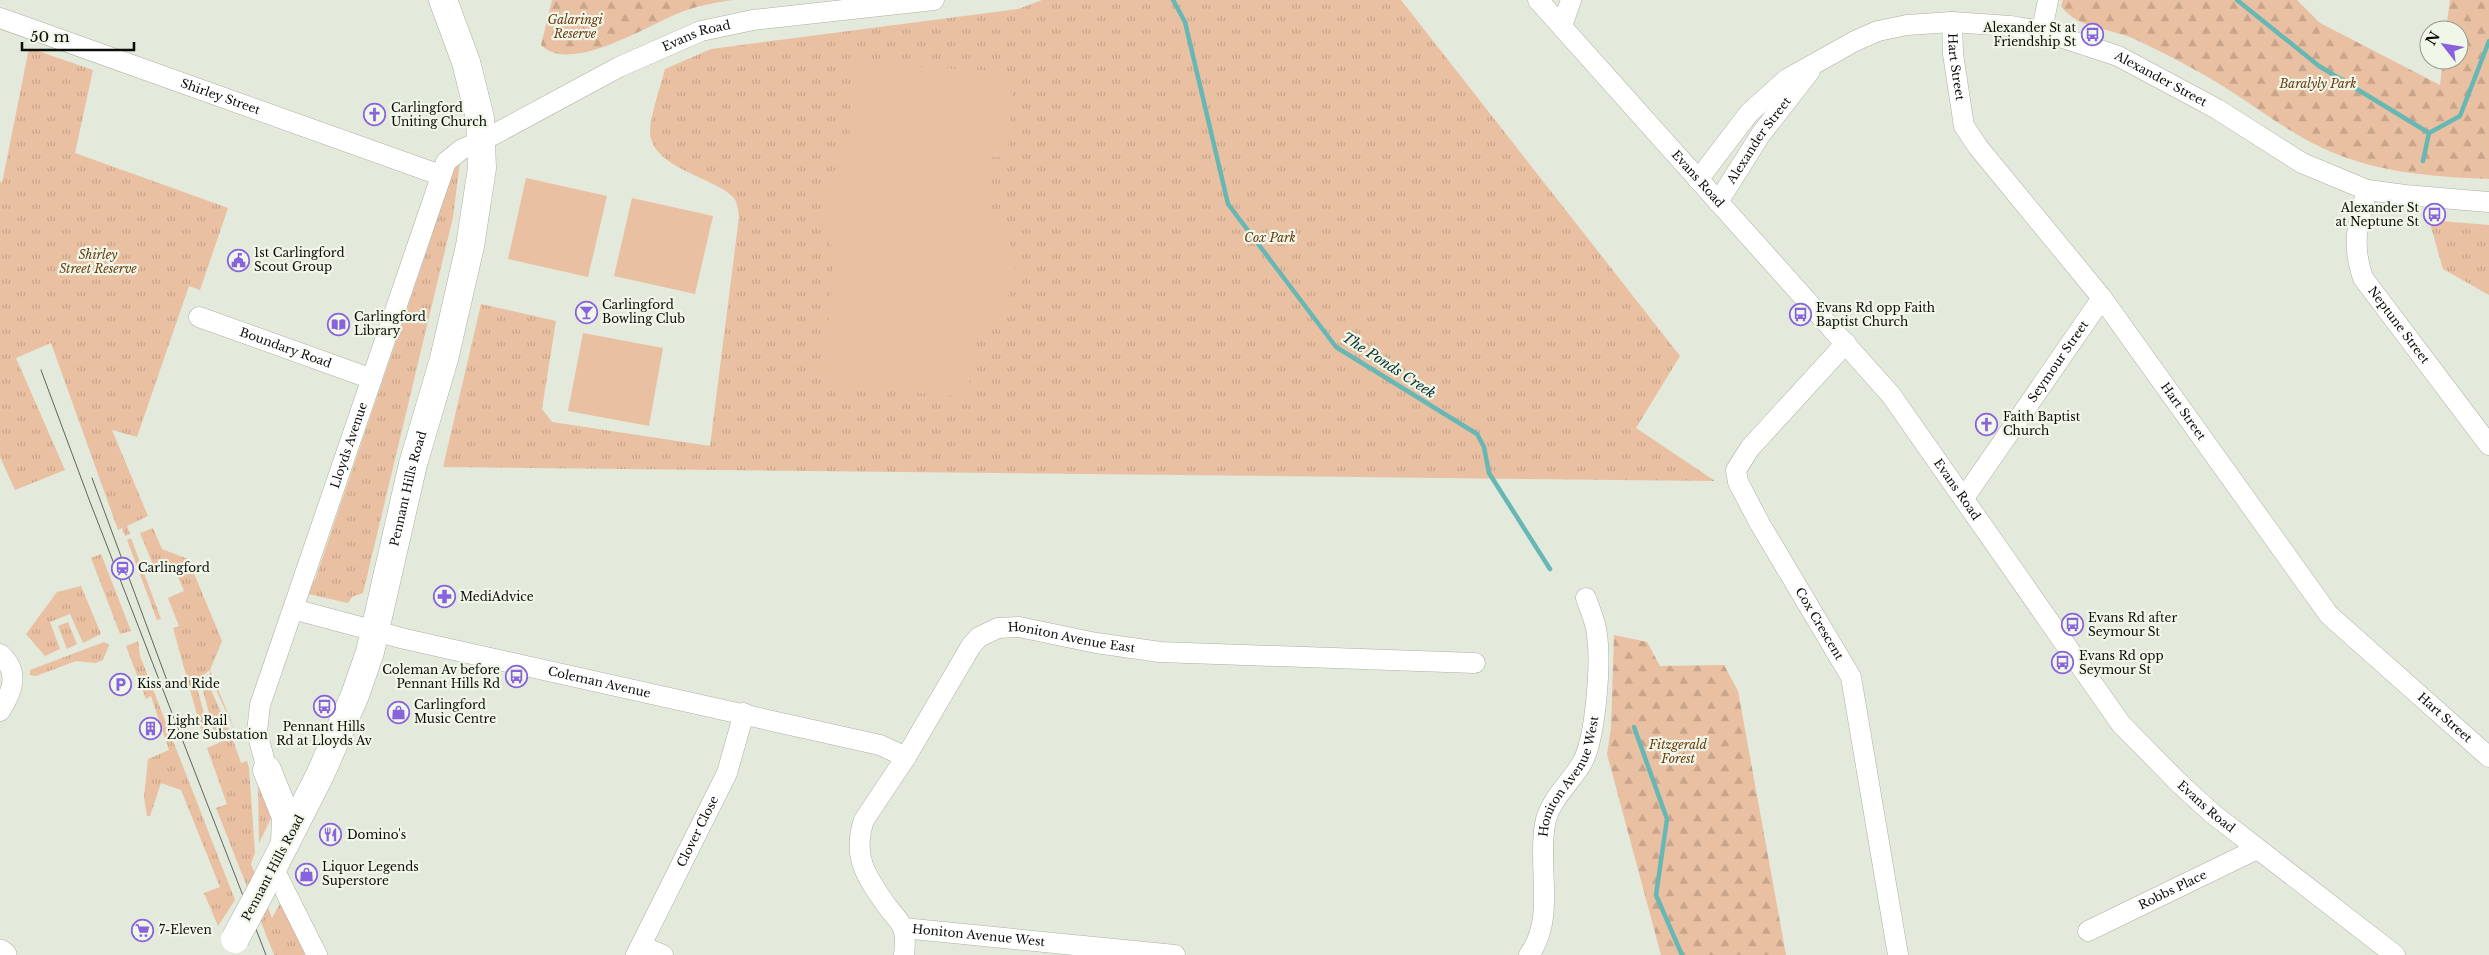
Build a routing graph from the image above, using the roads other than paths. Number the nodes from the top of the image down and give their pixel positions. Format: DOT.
graph roads {
  1 [pos="443,0"];
  2 [pos="934,0"];
  3 [pos="1538,0"];
  4 [pos="1571,0"];
  5 [pos="2048,0"];
  6 [pos="0,18"];
  7 [pos="1952,22"];
  8 [pos="1562,26"];
  9 [pos="2042,31"];
  10 [pos="1821,59"];
  11 [pos="482,141"];
  12 [pos="440,175"];
  13 [pos="1698,180"];
  14 [pos="2367,190"];
  15 [pos="1718,202"];
  16 [pos="2489,202"];
  17 [pos="2102,298"];
  18 [pos="199,316"];
  19 [pos="1846,343"];
  20 [pos="372,379"];
  21 [pos="2489,445"];
  22 [pos="1964,498"];
  23 [pos="1586,598"];
  24 [pos="293,608"];
  25 [pos="375,630"];
  26 [pos="0,654"];
  27 [pos="1475,663"];
  28 [pos="0,711"];
  29 [pos="744,713"];
  30 [pos="906,757"];
  31 [pos="2489,757"];
  32 [pos="267,770"];
  33 [pos="2257,849"];
  34 [pos="274,865"];
  35 [pos="903,928"];
  36 [pos="2088,931"];
  37 [pos="230,947"];
  38 [pos="638,950"];
  39 [pos="0,952"];
  40 [pos="4,955"];
  41 [pos="318,955"];
  42 [pos="663,955"];
  43 [pos="904,955"];
  44 [pos="1175,955"];
  45 [pos="1529,955"];
  46 [pos="1898,955"];
  47 [pos="2395,955"];
  1 -- 11 [label="highway, Pennant Hills Road"];
  2 -- 11 [label="street, Evans Road"];
  3 -- 8 [label="street, Evans Road"];
  4 -- 8 [label="street"];
  5 -- 9 [label="street"];
  6 -- 12 [label="street, Shirley Street"];
  7 -- 9 [label="street, Alexander Street"];
  7 -- 10 [label="street, Alexander Street"];
  7 -- 17 [label="street, Hart Street"];
  8 -- 13 [label="street, Evans Road"];
  9 -- 14 [label="street, Alexander Street"];
  10 -- 13 [label="street, Alexander Street"];
  10 -- 15 [label="street, Alexander Street"];
  11 -- 12 [label="street, Lloyds Avenue"];
  11 -- 25 [label="highway, Pennant Hills Road"];
  12 -- 20 [label="street, Lloyds Avenue"];
  13 -- 15 [label="street, Evans Road"];
  14 -- 16 [label="street, Alexander Street"];
  14 -- 21 [label="street, Neptune Street"];
  15 -- 19 [label="street, Evans Road"];
  17 -- 22 [label="street, Seymour Street"];
  17 -- 31 [label="street, Hart Street"];
  18 -- 20 [label="street, Boundary Road"];
  19 -- 22 [label="street, Evans Road"];
  19 -- 46 [label="street, Cox Crescent"];
  20 -- 24 [label="street, Lloyds Avenue"];
  22 -- 33 [label="street, Evans Road"];
  23 -- 45 [label="street, Honiton Avenue West"];
  24 -- 25 [label="street, Coleman Avenue"];
  24 -- 32 [label="street, Lloyds Avenue"];
  25 -- 29 [label="street, Coleman Avenue"];
  25 -- 34 [label="highway, Pennant Hills Road"];
  26 -- 28 [label="street"];
  27 -- 30 [label="street, Honiton Avenue East"];
  29 -- 30 [label="street, Coleman Avenue"];
  29 -- 38 [label="street, Clover Close"];
  30 -- 35 [label="street, Honiton Avenue East"];
  32 -- 34 [label="highway"];
  33 -- 36 [label="street, Robbs Place"];
  33 -- 47 [label="street, Evans Road"];
  34 -- 37 [label="highway, Pennant Hills Road, bridge"];
  34 -- 41 [label="street"];
  35 -- 43 [label="street"];
  35 -- 44 [label="street, Honiton Avenue West"];
  38 -- 42 [label="street, Clover Close"];
  39 -- 40 [label="main road"];
}
